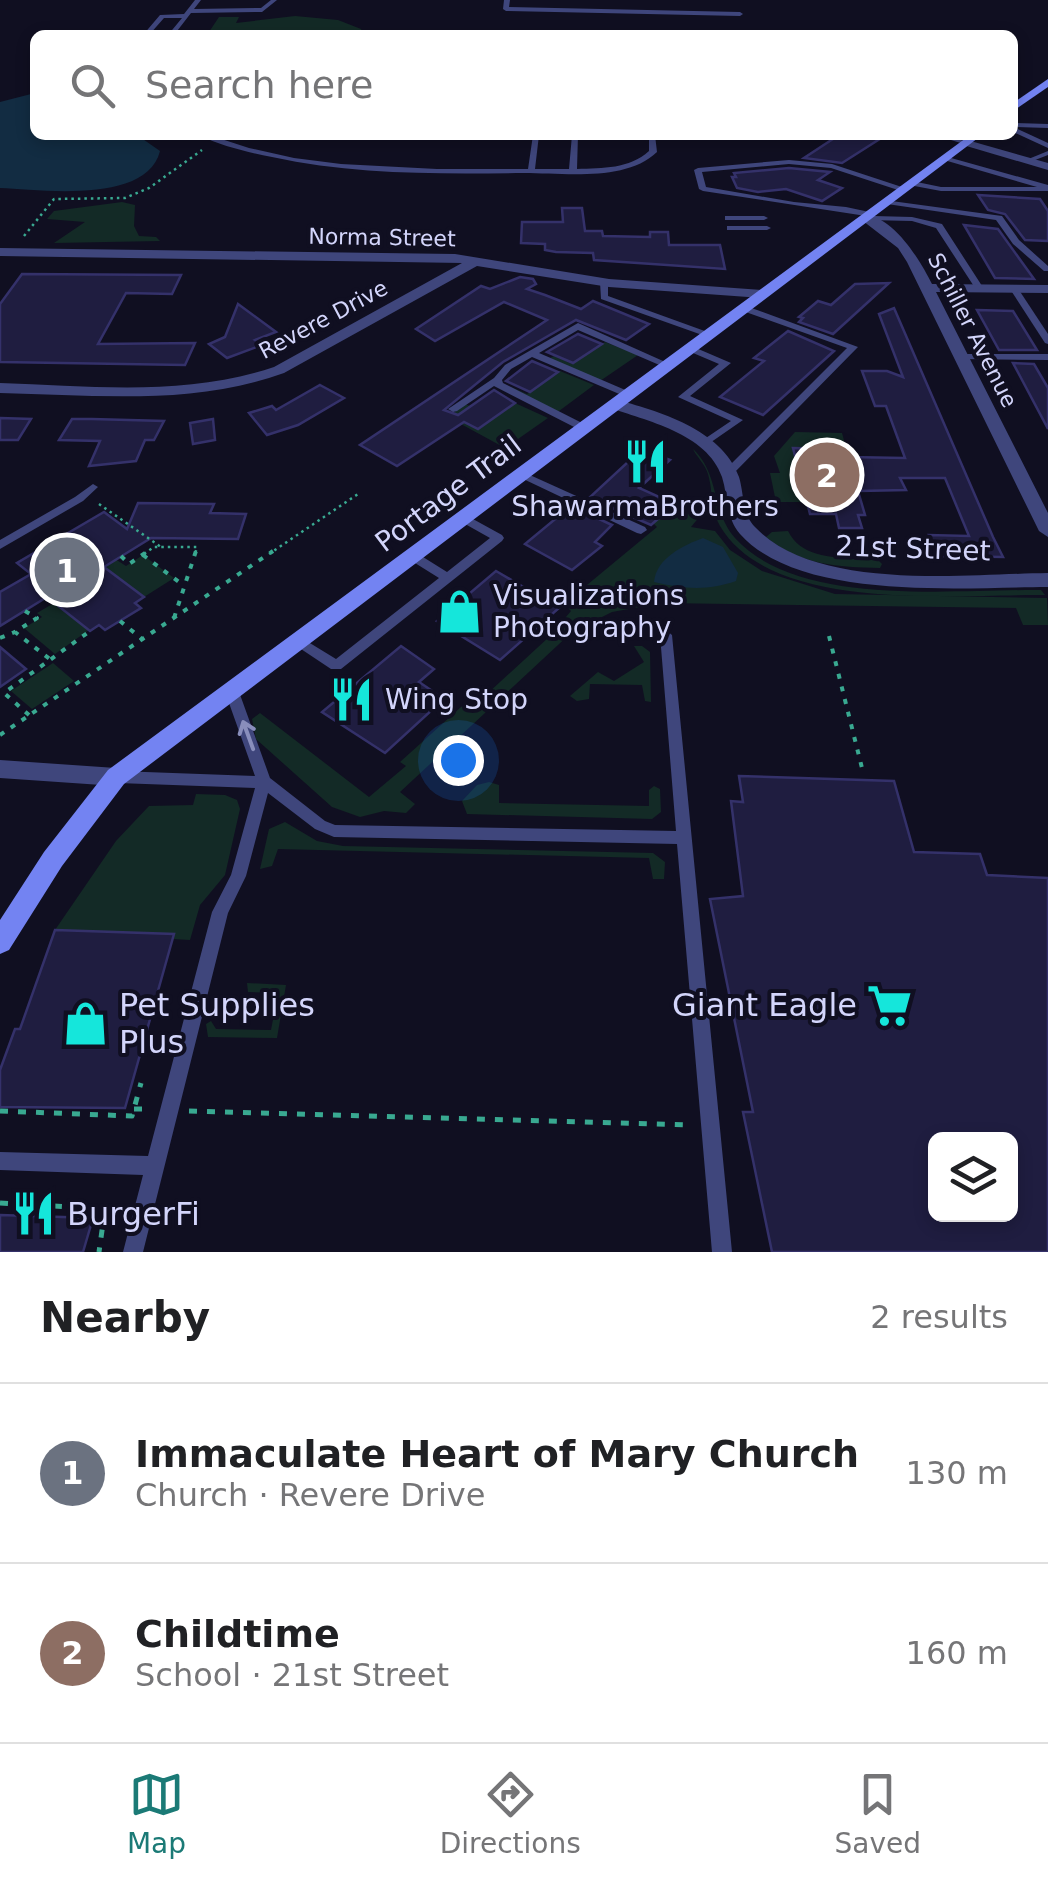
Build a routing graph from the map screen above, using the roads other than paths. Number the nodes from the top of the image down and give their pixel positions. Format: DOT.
graph roads {
  1 [pos="198,0"];
  2 [pos="274,0"];
  3 [pos="507,0"];
  4 [pos="187,14"];
  5 [pos="740,14"];
  6 [pos="150,30"];
  7 [pos="174,30"];
  8 [pos="1048,82"];
  9 [pos="1032,93"];
  10 [pos="1048,93"];
  11 [pos="1018,104"];
  12 [pos="1048,126"];
  13 [pos="1018,127"];
  14 [pos="1018,130"];
  15 [pos="214,140"];
  16 [pos="535,140"];
  17 [pos="575,140"];
  18 [pos="652,140"];
  19 [pos="971,140"];
  20 [pos="975,140"];
  21 [pos="1048,149"];
  22 [pos="947,158"];
  23 [pos="1030,160"];
  24 [pos="1048,167"];
  25 [pos="531,170"];
  26 [pos="573,171"];
  27 [pos="908,186"];
  28 [pos="1047,187"];
  29 [pos="887,202"];
  30 [pos="869,217"];
  31 [pos="764,218"];
  32 [pos="768,228"];
  33 [pos="6,252"];
  34 [pos="417,257"];
  35 [pos="478,260"];
  36 [pos="1048,270"];
  37 [pos="604,282"];
  38 [pos="437,284"];
  39 [pos="927,288"];
  40 [pos="980,288"];
  41 [pos="1014,289"];
  42 [pos="1048,289"];
  43 [pos="762,294"];
  44 [pos="744,308"];
  45 [pos="708,334"];
  46 [pos="1048,341"];
  47 [pos="689,348"];
  48 [pos="531,354"];
  49 [pos="962,357"];
  50 [pos="1048,357"];
  51 [pos="668,364"];
  52 [pos="497,380"];
  53 [pos="0,388"];
  54 [pos="620,399"];
  55 [pos="453,410"];
  56 [pos="582,428"];
  57 [pos="704,444"];
  58 [pos="728,472"];
  59 [pos="521,474"];
  60 [pos="93,494"];
  61 [pos="462,517"];
  62 [pos="641,530"];
  63 [pos="1048,530"];
  64 [pos="0,545"];
  65 [pos="411,555"];
  66 [pos="446,578"];
  67 [pos="1048,580"];
  68 [pos="666,635"];
  69 [pos="296,640"];
  70 [pos="231,689"];
  71 [pos="0,769"];
  72 [pos="116,776"];
  73 [pos="264,782"];
  74 [pos="684,838"];
  75 [pos="0,942"];
  76 [pos="0,1161"];
  77 [pos="153,1166"];
  78 [pos="133,1252"];
  79 [pos="722,1252"];
  1 -- 4 [label="lane"];
  2 -- 4 [label="lane"];
  3 -- 5 [label="lane"];
  4 -- 6 [label="lane"];
  4 -- 7 [label="lane"];
  8 -- 9 [label="main road"];
  9 -- 10 [label="lane"];
  9 -- 11 [label="main road"];
  12 -- 13 [label="lane"];
  14 -- 21 [label="lane"];
  15 -- 25 [label="lane"];
  16 -- 25 [label="lane"];
  17 -- 26 [label="lane"];
  18 -- 26 [label="lane"];
  19 -- 22 [label="main road, Portage Trail"];
  20 -- 23 [label="street"];
  21 -- 23 [label="lane"];
  22 -- 27 [label="main road, Portage Trail"];
  22 -- 28 [label="lane"];
  23 -- 24 [label="street"];
  25 -- 26 [label="lane"];
  27 -- 28 [label="lane"];
  27 -- 29 [label="main road, Portage Trail"];
  27 -- 30 [label="lane"];
  29 -- 30 [label="main road, Portage Trail"];
  29 -- 36 [label="lane"];
  30 -- 39 [label="street, Schiller Avenue"];
  30 -- 40 [label="lane"];
  30 -- 43 [label="main road, Portage Trail"];
  31 -- 32 [label="lane"];
  33 -- 34 [label="street, Norma Street"];
  34 -- 35 [label="street, Norma Street"];
  34 -- 38 [label="street"];
  35 -- 37 [label="street, Norma Street"];
  35 -- 38 [label="street, Revere Drive"];
  37 -- 43 [label="street, Norma Street"];
  37 -- 45 [label="lane"];
  38 -- 53 [label="street, Revere Drive"];
  39 -- 40 [label="street"];
  39 -- 49 [label="street, Schiller Avenue"];
  40 -- 41 [label="street"];
  41 -- 42 [label="street"];
  41 -- 46 [label="lane"];
  43 -- 44 [label="main road, Portage Trail"];
  44 -- 45 [label="main road, Portage Trail"];
  44 -- 58 [label="lane"];
  45 -- 47 [label="main road, Portage Trail"];
  47 -- 51 [label="main road, Portage Trail"];
  47 -- 57 [label="lane"];
  48 -- 51 [label="lane"];
  48 -- 52 [label="lane"];
  48 -- 54 [label="lane"];
  49 -- 50 [label="lane"];
  49 -- 63 [label="street, Schiller Avenue"];
  51 -- 54 [label="main road, Portage Trail"];
  52 -- 55 [label="lane"];
  52 -- 56 [label="lane"];
  54 -- 56 [label="main road, Portage Trail"];
  54 -- 57 [label="street, 21st Street"];
  56 -- 59 [label="main road, Portage Trail"];
  57 -- 58 [label="street, 21st Street"];
  58 -- 67 [label="street, 21st Street"];
  59 -- 61 [label="main road, Portage Trail"];
  59 -- 62 [label="lane"];
  60 -- 64 [label="lane"];
  61 -- 65 [label="main road, Portage Trail"];
  61 -- 66 [label="lane"];
  65 -- 66 [label="lane"];
  65 -- 69 [label="main road, Portage Trail"];
  66 -- 69 [label="lane"];
  68 -- 74 [label="lane"];
  69 -- 70 [label="main road, Portage Trail"];
  70 -- 72 [label="main road, Portage Trail"];
  73 -- 70 [label="lane, one-way"];
  71 -- 72 [label="street"];
  72 -- 73 [label="lane"];
  72 -- 75 [label="main road, Portage Trail"];
  73 -- 74 [label="lane"];
  73 -- 77 [label="lane"];
  74 -- 79 [label="lane"];
  76 -- 77 [label="lane"];
  77 -- 78 [label="lane"];
}
